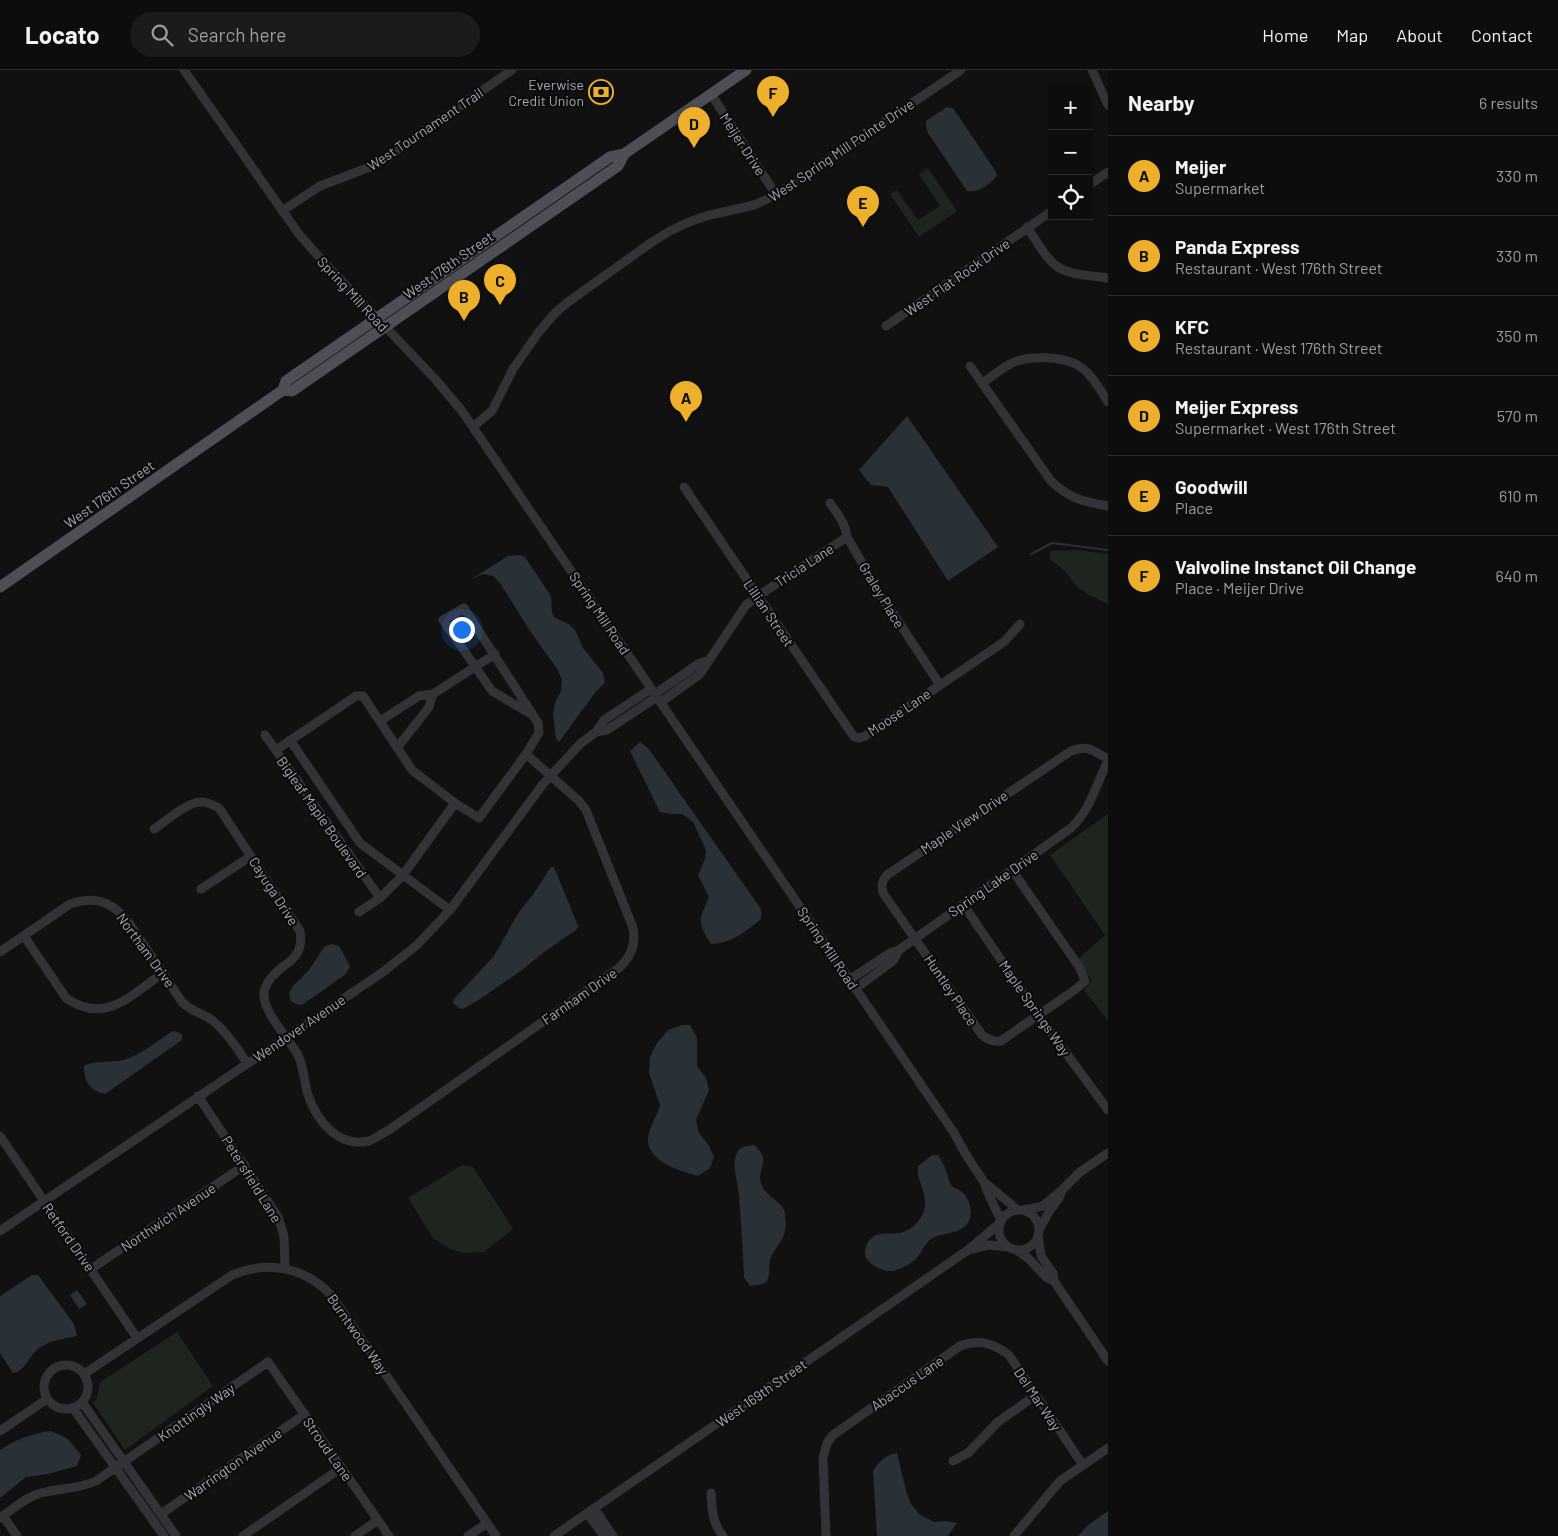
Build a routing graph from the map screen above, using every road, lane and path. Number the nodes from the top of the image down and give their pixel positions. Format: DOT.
graph roads {
  1 [pos="184,70"];
  2 [pos="512,70"];
  3 [pos="746,70"];
  4 [pos="961,70"];
  5 [pos="1092,70"];
  6 [pos="711,94"];
  7 [pos="1108,105"];
  8 [pos="1108,172"];
  9 [pos="1093,182"];
  10 [pos="776,195"];
  11 [pos="282,211"];
  12 [pos="1048,214"];
  13 [pos="1027,227"];
  14 [pos="1108,278"];
  15 [pos="380,323"];
  16 [pos="886,326"];
  17 [pos="970,366"];
  18 [pos="983,382"];
  19 [pos="1108,402"];
  20 [pos="474,426"];
  21 [pos="684,488"];
  22 [pos="830,503"];
  23 [pos="1108,506"];
  24 [pos="847,538"];
  25 [pos="0,587"];
  26 [pos="758,596"];
  27 [pos="1020,624"];
  28 [pos="494,654"];
  29 [pos="475,667"];
  30 [pos="940,685"];
  31 [pos="433,694"];
  32 [pos="656,696"];
  33 [pos="531,714"];
  34 [pos="380,721"];
  35 [pos="265,735"];
  36 [pos="856,738"];
  37 [pos="290,740"];
  38 [pos="397,748"];
  39 [pos="276,750"];
  40 [pos="526,754"];
  41 [pos="1108,760"];
  42 [pos="550,775"];
  43 [pos="455,803"];
  44 [pos="154,829"];
  45 [pos="251,856"];
  46 [pos="1012,870"];
  47 [pos="403,876"];
  48 [pos="201,889"];
  49 [pos="380,898"];
  50 [pos="963,904"];
  51 [pos="450,910"];
  52 [pos="359,912"];
  53 [pos="24,936"];
  54 [pos="916,938"];
  55 [pos="899,950"];
  56 [pos="0,952"];
  57 [pos="163,973"];
  58 [pos="849,980"];
  59 [pos="855,989"];
  60 [pos="1040,1015"];
  61 [pos="286,1036"];
  62 [pos="247,1063"];
  63 [pos="198,1096"];
  64 [pos="1108,1110"];
  65 [pos="0,1136"];
  66 [pos="353,1142"];
  67 [pos="1108,1153"];
  68 [pos="245,1165"];
  69 [pos="984,1182"];
  70 [pos="1062,1190"];
  71 [pos="44,1201"];
  72 [pos="1021,1210"];
  73 [pos="1000,1222"];
  74 [pos="0,1231"];
  75 [pos="1038,1233"];
  76 [pos="1012,1248"];
  77 [pos="968,1250"];
  78 [pos="285,1268"];
  79 [pos="91,1269"];
  80 [pos="1054,1282"];
  81 [pos="137,1338"];
  82 [pos="985,1342"];
  83 [pos="1108,1361"];
  84 [pos="268,1362"];
  85 [pos="84,1374"];
  86 [pos="1036,1395"];
  87 [pos="47,1399"];
  88 [pos="82,1402"];
  89 [pos="73,1408"];
  90 [pos="305,1414"];
  91 [pos="0,1431"];
  92 [pos="1108,1448"];
  93 [pos="952,1460"];
  94 [pos="124,1461"];
  95 [pos="1083,1465"];
  96 [pos="115,1467"];
  97 [pos="342,1468"];
  98 [pos="712,1493"];
  99 [pos="591,1510"];
  100 [pos="161,1514"];
  101 [pos="1,1517"];
  102 [pos="378,1520"];
  103 [pos="487,1523"];
  104 [pos="17,1536"];
  105 [pos="164,1536"];
  106 [pos="176,1536"];
  107 [pos="243,1536"];
  108 [pos="355,1536"];
  109 [pos="389,1536"];
  110 [pos="468,1536"];
  111 [pos="496,1536"];
  112 [pos="554,1536"];
  113 [pos="604,1536"];
  114 [pos="613,1536"];
  115 [pos="723,1536"];
  116 [pos="826,1536"];
  117 [pos="1014,1536"];
  1 -- 11 [label="street, Spring Mill Road"];
  2 -- 11 [label="street, West Tournament Trail"];
  3 -- 6 [label="main road, West 176th Street"];
  4 -- 10 [label="street, West Spring Mill Pointe Drive"];
  5 -- 7 [label="street"];
  6 -- 10 [label="street, Meijer Drive"];
  6 -- 15 [label="main road, West 176th Street"];
  8 -- 9 [label="street"];
  10 -- 20 [label="street, West Spring Mill Pointe Drive"];
  11 -- 15 [label="street, Spring Mill Road"];
  12 -- 13 [label="street, West Flat Rock Drive"];
  13 -- 14 [label="street"];
  13 -- 16 [label="street, West Flat Rock Drive"];
  15 -- 20 [label="street, Spring Mill Road"];
  15 -- 25 [label="main road, West 176th Street"];
  17 -- 18 [label="street"];
  18 -- 19 [label="street"];
  18 -- 23 [label="street"];
  20 -- 32 [label="street, Spring Mill Road"];
  21 -- 26 [label="street, Lillian Street"];
  22 -- 24 [label="street, Graley Place"];
  24 -- 26 [label="street, Tricia Lane"];
  24 -- 30 [label="street, Graley Place"];
  26 -- 32 [label="street, Tricia Lane"];
  26 -- 36 [label="street, Lillian Street"];
  27 -- 30 [label="street, Moose Lane"];
  28 -- 29 [label="street"];
  28 -- 29 [label="street"];
  28 -- 33 [label="street"];
  29 -- 31 [label="street"];
  29 -- 33 [label="street"];
  30 -- 36 [label="street, Moose Lane"];
  31 -- 34 [label="street"];
  31 -- 38 [label="street"];
  32 -- 42 [label="street, Wendover Avenue"];
  32 -- 58 [label="street, Spring Mill Road"];
  33 -- 40 [label="street"];
  34 -- 37 [label="street"];
  34 -- 38 [label="street"];
  35 -- 39 [label="street, Bigleaf Maple Boulevard"];
  37 -- 39 [label="street"];
  37 -- 47 [label="street, Bigleaf Maple Boulevard"];
  38 -- 43 [label="street"];
  39 -- 49 [label="street, Bigleaf Maple Boulevard"];
  40 -- 42 [label="street"];
  40 -- 43 [label="street"];
  41 -- 46 [label="street, Spring Lake Drive"];
  41 -- 54 [label="street, Maple View Drive"];
  42 -- 51 [label="street, Wendover Avenue"];
  42 -- 66 [label="street, Farnham Drive"];
  43 -- 47 [label="street"];
  44 -- 45 [label="street, Cayuga Drive"];
  45 -- 48 [label="street"];
  45 -- 61 [label="street, Cayuga Drive"];
  46 -- 50 [label="street, Spring Lake Drive"];
  46 -- 60 [label="street, Huntley Place"];
  47 -- 49 [label="street"];
  47 -- 51 [label="street, Bigleaf Maple Boulevard"];
  49 -- 52 [label="street"];
  50 -- 54 [label="street, Spring Lake Drive"];
  50 -- 60 [label="street, Maple Springs Way"];
  51 -- 61 [label="street, Wendover Avenue"];
  53 -- 56 [label="street, Northam Drive"];
  53 -- 57 [label="street, Northam Drive"];
  53 -- 57 [label="street"];
  54 -- 55 [label="street, Spring Lake Drive"];
  54 -- 60 [label="street, Huntley Place"];
  55 -- 58 [label="street, Spring Lake Drive"];
  55 -- 59 [label="street"];
  57 -- 62 [label="street, Northam Drive"];
  58 -- 59 [label="street, Spring Mill Road"];
  59 -- 69 [label="street, Spring Mill Road"];
  60 -- 64 [label="street, Maple Springs Way"];
  61 -- 62 [label="street, Wendover Avenue"];
  61 -- 66 [label="street, Cayuga Drive"];
  62 -- 63 [label="street, Wendover Avenue"];
  63 -- 68 [label="street, Petersfield Lane"];
  63 -- 71 [label="street, Wendover Avenue"];
  65 -- 71 [label="street, Retford Drive"];
  67 -- 70 [label="street"];
  68 -- 78 [label="street, Petersfield Lane"];
  68 -- 79 [label="street, Northwich Avenue"];
  69 -- 72 [label="street, Spring Mill Road"];
  69 -- 73 [label="street, Spring Mill Road"];
  70 -- 72 [label="street"];
  70 -- 75 [label="street"];
  71 -- 74 [label="street, Wendover Avenue"];
  71 -- 79 [label="street, Retford Drive"];
  72 -- 73 [label="street"];
  72 -- 75 [label="street"];
  73 -- 76 [label="street"];
  73 -- 77 [label="street, West 169th Street"];
  75 -- 76 [label="street"];
  75 -- 80 [label="street"];
  76 -- 77 [label="street, West 169th Street"];
  76 -- 80 [label="street"];
  77 -- 99 [label="street, West 169th Street"];
  78 -- 81 [label="street, Burntwood Way"];
  78 -- 103 [label="street, Burntwood Way"];
  79 -- 81 [label="street, Retford Drive"];
  80 -- 83 [label="street"];
  81 -- 85 [label="street, Burntwood Way"];
  82 -- 86 [label="street, Del Mar Way"];
  82 -- 116 [label="street, Abaccus Lane"];
  84 -- 90 [label="street, Stroud Lane"];
  84 -- 94 [label="street, Knottingly Way"];
  85 -- 87 [label="street"];
  85 -- 88 [label="street"];
  86 -- 93 [label="street"];
  86 -- 95 [label="street, Del Mar Way"];
  87 -- 89 [label="street"];
  87 -- 91 [label="street"];
  88 -- 89 [label="street"];
  88 -- 94 [label="street"];
  89 -- 96 [label="street"];
  90 -- 97 [label="street, Stroud Lane"];
  90 -- 100 [label="street, Warrington Avenue"];
  92 -- 95 [label="street"];
  94 -- 96 [label="street, Knottingly Way"];
  94 -- 100 [label="street"];
  95 -- 117 [label="street"];
  96 -- 101 [label="street, Knottingly Way"];
  96 -- 105 [label="street"];
  97 -- 102 [label="street, Stroud Lane"];
  97 -- 107 [label="street"];
  98 -- 115 [label="street"];
  99 -- 112 [label="street, West 169th Street"];
  99 -- 113 [label="street"];
  99 -- 114 [label="street"];
  100 -- 106 [label="street"];
  101 -- 104 [label="street"];
  102 -- 108 [label="street"];
  102 -- 109 [label="street, Stroud Lane"];
  103 -- 110 [label="street"];
  103 -- 111 [label="street, Burntwood Way"];
}
